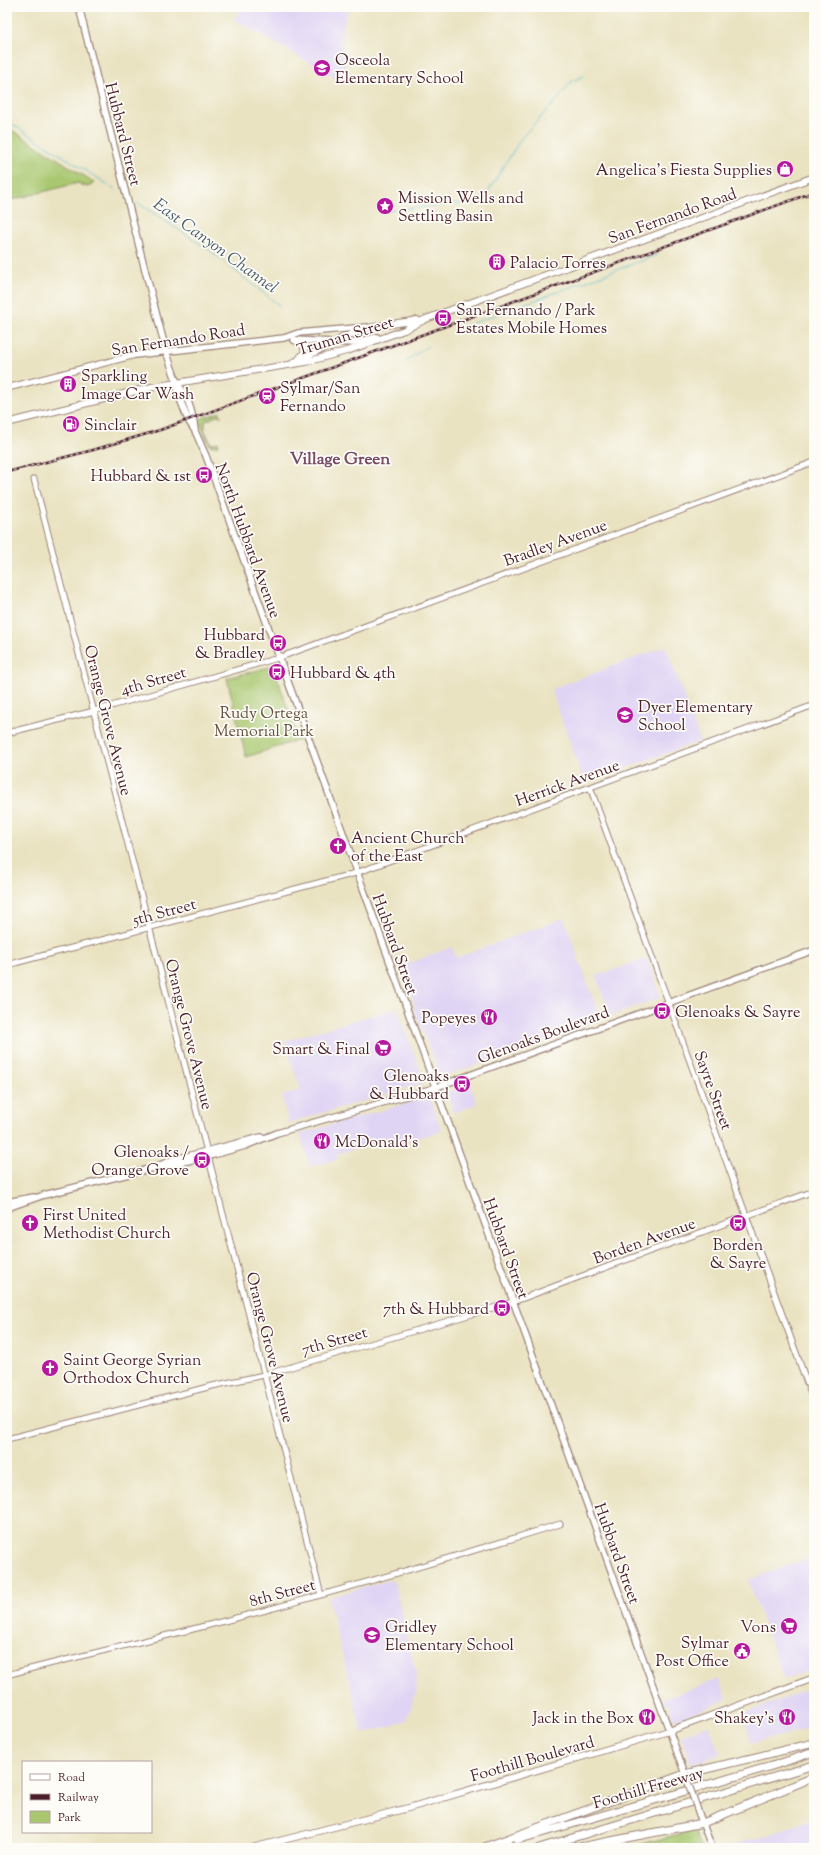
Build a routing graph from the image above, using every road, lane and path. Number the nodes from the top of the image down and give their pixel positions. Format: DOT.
graph roads {
  1 [pos="79,7"];
  2 [pos="814,177"];
  3 [pos="426,318"];
  4 [pos="413,325"];
  5 [pos="376,326"];
  6 [pos="284,338"];
  7 [pos="295,340"];
  8 [pos="335,342"];
  9 [pos="166,351"];
  10 [pos="297,360"];
  11 [pos="284,366"];
  12 [pos="177,383"];
  13 [pos="7,388"];
  14 [pos="191,419"];
  15 [pos="7,423"];
  16 [pos="814,462"];
  17 [pos="34,479"];
  18 [pos="306,648"];
  19 [pos="278,658"];
  20 [pos="814,705"];
  21 [pos="94,711"];
  22 [pos="7,733"];
  23 [pos="590,786"];
  24 [pos="356,873"];
  25 [pos="328,881"];
  26 [pos="150,929"];
  27 [pos="814,950"];
  28 [pos="7,965"];
  29 [pos="668,1003"];
  30 [pos="434,1088"];
  31 [pos="207,1154"];
  32 [pos="814,1191"];
  33 [pos="44,1195"];
  34 [pos="7,1202"];
  35 [pos="7,1208"];
  36 [pos="747,1216"];
  37 [pos="513,1302"];
  38 [pos="482,1310"];
  39 [pos="264,1375"];
  40 [pos="814,1402"];
  41 [pos="7,1439"];
  42 [pos="560,1524"];
  43 [pos="321,1595"];
  44 [pos="7,1675"];
  45 [pos="814,1678"];
  46 [pos="669,1731"];
  47 [pos="814,1743"];
  48 [pos="814,1752"];
  49 [pos="814,1765"];
  50 [pos="685,1774"];
  51 [pos="814,1777"];
  52 [pos="703,1823"];
  53 [pos="252,1848"];
  54 [pos="482,1848"];
  55 [pos="488,1848"];
  56 [pos="539,1848"];
  57 [pos="575,1848"];
  58 [pos="712,1848"];
  1 -- 9 [label="main road, Hubbard Street"];
  2 -- 3 [label="main road, San Fernando Road"];
  3 -- 4 [label="main road, San Fernando Road"];
  3 -- 5 [label="main road, San Fernando Road"];
  4 -- 8 [label="main road, San Fernando Road"];
  4 -- 11 [label="main road, Truman Street"];
  5 -- 6 [label="main road, San Fernando Road"];
  5 -- 8 [label="main road, Truman Street"];
  6 -- 7 [label="main road, San Fernando Road"];
  6 -- 9 [label="main road, San Fernando Road"];
  7 -- 8 [label="main road, San Fernando Road"];
  7 -- 10 [label="main road"];
  8 -- 10 [label="main road, Truman Street"];
  9 -- 12 [label="main road, Hubbard Street"];
  9 -- 13 [label="main road, San Fernando Road"];
  10 -- 11 [label="main road, Truman Street"];
  11 -- 12 [label="main road, Truman Street"];
  12 -- 14 [label="main road, Hubbard Street"];
  12 -- 15 [label="main road, Truman Street"];
  14 -- 19 [label="main road, North Hubbard Avenue"];
  16 -- 18 [label="street, Bradley Avenue"];
  17 -- 21 [label="street, Orange Grove Avenue"];
  18 -- 19 [label="street, 4th Street"];
  19 -- 21 [label="street, 4th Street"];
  19 -- 24 [label="main road, Hubbard Street"];
  20 -- 23 [label="street, Herrick Avenue"];
  21 -- 22 [label="street, 4th Street"];
  21 -- 26 [label="street, Orange Grove Avenue"];
  23 -- 24 [label="street, Herrick Avenue"];
  23 -- 29 [label="street, Sayre Street"];
  24 -- 25 [label="street, Herrick Avenue"];
  24 -- 30 [label="main road, Hubbard Street"];
  25 -- 26 [label="street, 5th Street"];
  26 -- 28 [label="street, 5th Street"];
  26 -- 31 [label="street, Orange Grove Avenue"];
  27 -- 29 [label="main road, Glenoaks Boulevard"];
  29 -- 30 [label="main road, Glenoaks Boulevard"];
  29 -- 36 [label="street, Sayre Street"];
  30 -- 31 [label="main road, Glenoaks Boulevard"];
  30 -- 37 [label="main road, Hubbard Street"];
  31 -- 33 [label="main road, Glenoaks Boulevard"];
  31 -- 39 [label="street, Orange Grove Avenue"];
  32 -- 36 [label="street, Borden Avenue"];
  33 -- 34 [label="main road, Glenoaks Boulevard"];
  33 -- 35 [label="main road, Glenoaks Boulevard"];
  36 -- 37 [label="street, Borden Avenue"];
  36 -- 40 [label="street, Sayre Street"];
  37 -- 38 [label="street, Borden Avenue"];
  37 -- 46 [label="main road, Hubbard Street"];
  38 -- 39 [label="street, 7th Street"];
  39 -- 41 [label="street, 7th Street"];
  39 -- 43 [label="street, Orange Grove Avenue"];
  42 -- 43 [label="street, 8th Street"];
  43 -- 44 [label="street, 8th Street"];
  45 -- 46 [label="main road, Foothill Boulevard"];
  46 -- 50 [label="main road, Hubbard Street"];
  46 -- 53 [label="main road, Foothill Boulevard"];
  47 -- 50 [label="highway"];
  48 -- 55 [label="highway, Foothill Freeway"];
  49 -- 56 [label="highway, Foothill Freeway"];
  50 -- 52 [label="main road, Hubbard Street, bridge"];
  50 -- 54 [label="highway"];
  51 -- 52 [label="highway"];
  52 -- 57 [label="highway"];
  52 -- 58 [label="main road, Hubbard Street"];
}
